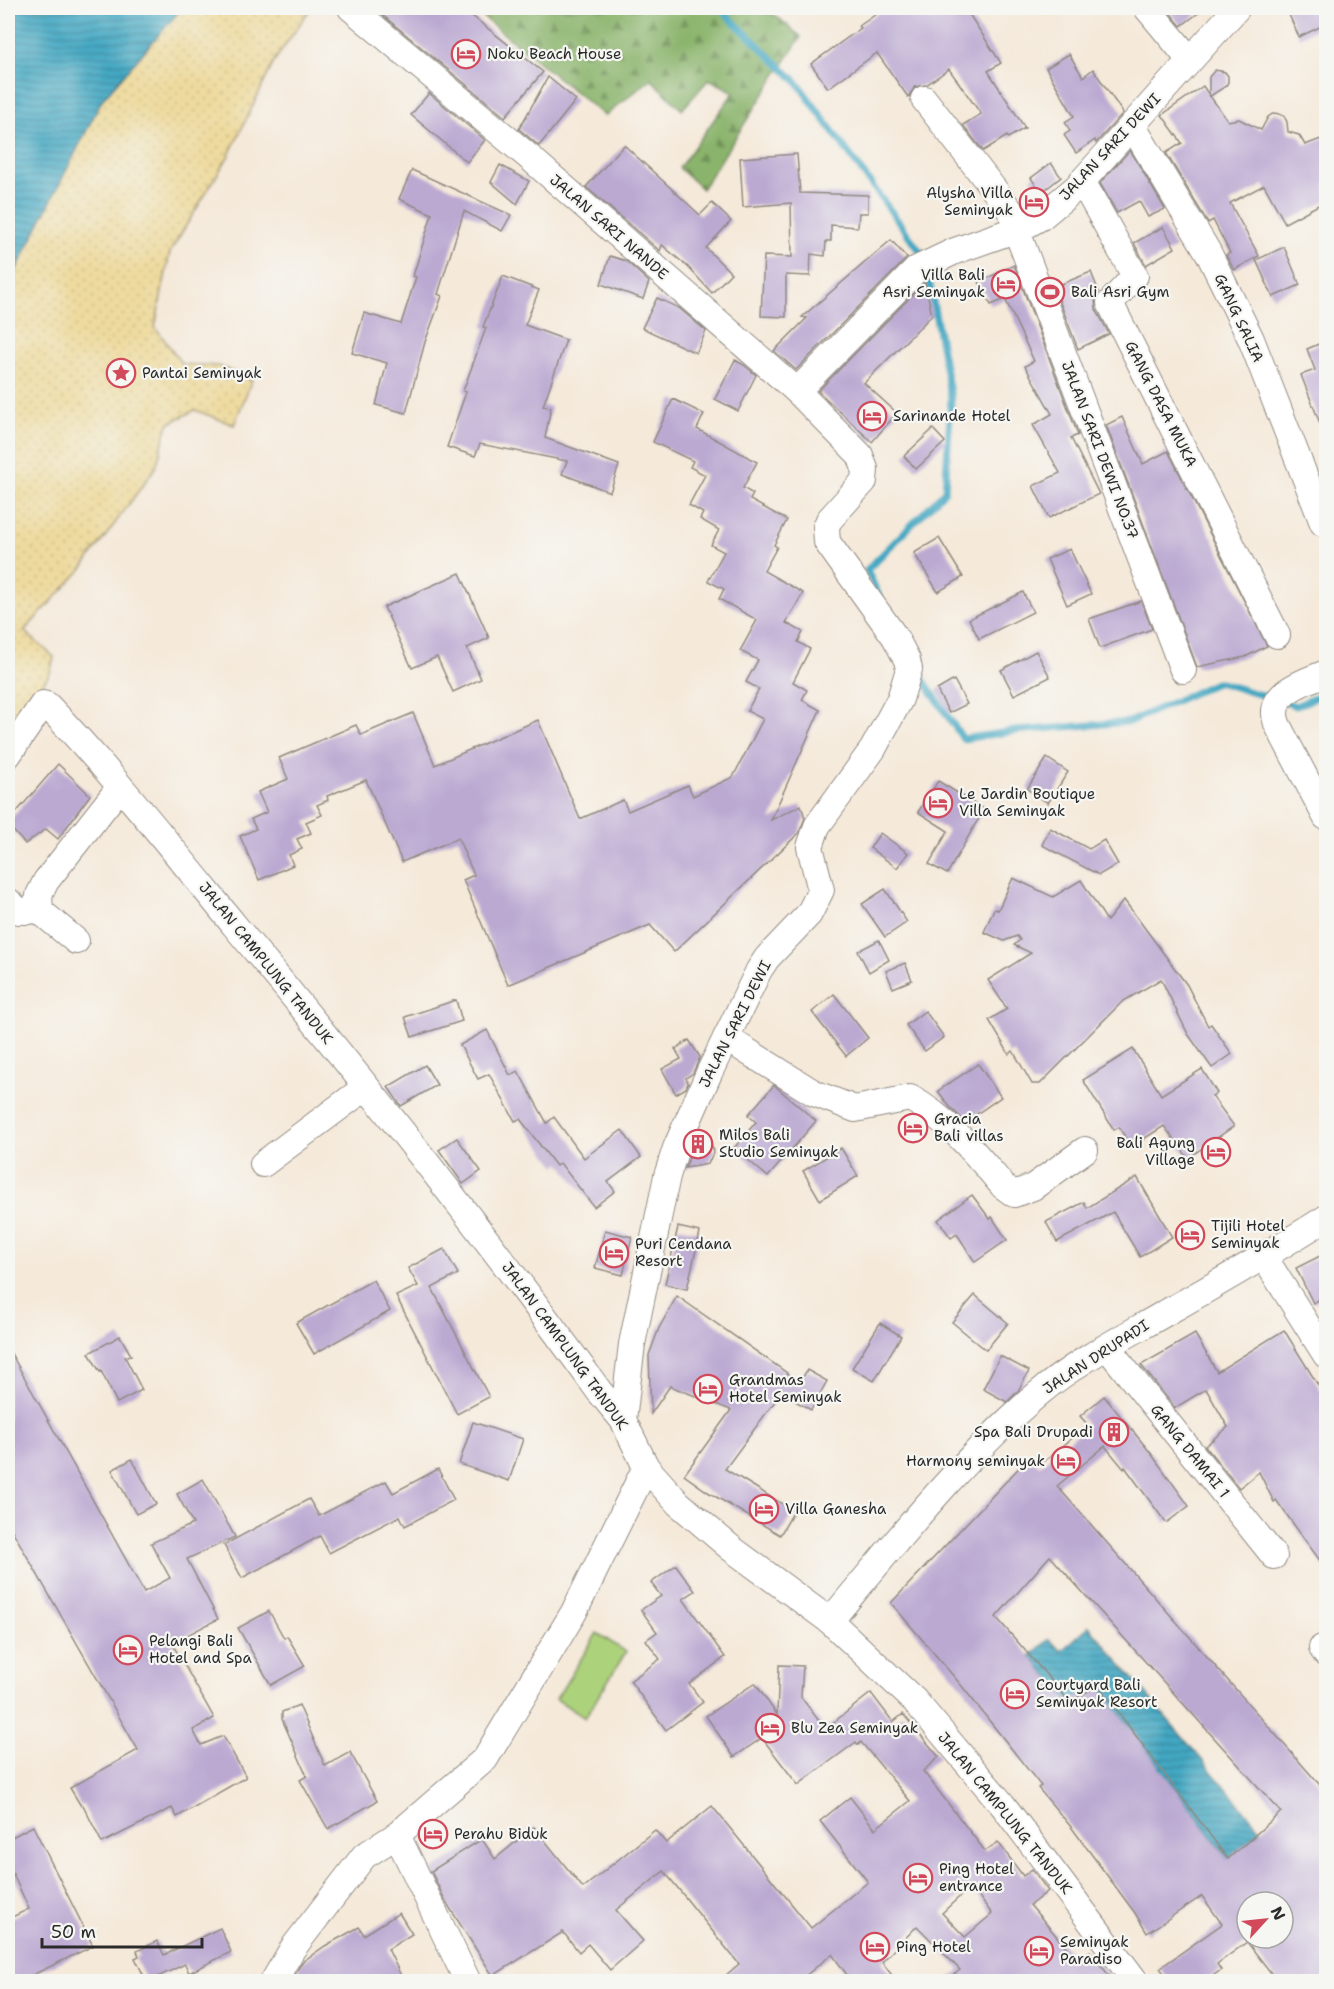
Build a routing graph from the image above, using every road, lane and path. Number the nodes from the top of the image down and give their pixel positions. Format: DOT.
graph roads {
  1 [pos="351,8"];
  2 [pos="1147,8"];
  3 [pos="1237,8"];
  4 [pos="1190,60"];
  5 [pos="924,99"];
  6 [pos="1132,125"];
  7 [pos="1082,181"];
  8 [pos="1019,228"];
  9 [pos="797,391"];
  10 [pos="860,455"];
  11 [pos="1323,523"];
  12 [pos="1277,635"];
  13 [pos="1183,670"];
  14 [pos="1326,673"];
  15 [pos="8,755"];
  16 [pos="120,787"];
  17 [pos="1326,817"];
  18 [pos="8,901"];
  19 [pos="38,903"];
  20 [pos="76,940"];
  21 [pos="726,1038"];
  22 [pos="366,1087"];
  23 [pos="1085,1150"];
  24 [pos="263,1164"];
  25 [pos="1326,1218"];
  26 [pos="1264,1257"];
  27 [pos="1107,1347"];
  28 [pos="1326,1355"];
  29 [pos="622,1420"];
  30 [pos="646,1467"];
  31 [pos="1274,1556"];
  32 [pos="830,1621"];
  33 [pos="398,1835"];
  34 [pos="273,1982"];
  35 [pos="468,1982"];
  36 [pos="1136,1982"];
  1 -- 9 [label="street, JALAN SARI NANDE"];
  2 -- 4 [label="street"];
  3 -- 4 [label="street, JALAN SARI DEWI"];
  4 -- 6 [label="street, JALAN SARI DEWI"];
  5 -- 8 [label="street, JALAN SARI DEWI NO.37"];
  6 -- 7 [label="street, JALAN SARI DEWI"];
  6 -- 11 [label="street, GANG SALIA"];
  7 -- 8 [label="street, JALAN SARI DEWI"];
  7 -- 12 [label="street, GANG DASA MUKA"];
  8 -- 9 [label="street, JALAN SARI DEWI"];
  8 -- 13 [label="street, JALAN SARI DEWI NO.37"];
  9 -- 10 [label="street, JALAN SARI NANDE"];
  10 -- 21 [label="street, JALAN SARI DEWI"];
  14 -- 17 [label="street"];
  15 -- 16 [label="street, JALAN CAMPLUNG TANDUK"];
  16 -- 19 [label="street"];
  16 -- 22 [label="street, JALAN CAMPLUNG TANDUK"];
  18 -- 19 [label="street"];
  19 -- 20 [label="street"];
  21 -- 23 [label="street"];
  21 -- 29 [label="street, JALAN SARI DEWI"];
  22 -- 24 [label="street"];
  22 -- 29 [label="street, JALAN CAMPLUNG TANDUK"];
  25 -- 26 [label="street, JALAN DRUPADI"];
  26 -- 27 [label="street, JALAN DRUPADI"];
  26 -- 28 [label="street"];
  27 -- 31 [label="street, GANG DAMAI 1"];
  27 -- 32 [label="street, JALAN DRUPADI"];
  29 -- 30 [label="street, JALAN CAMPLUNG TANDUK"];
  30 -- 32 [label="street, JALAN CAMPLUNG TANDUK"];
  30 -- 33 [label="street"];
  32 -- 36 [label="street, JALAN CAMPLUNG TANDUK"];
  33 -- 34 [label="street"];
  33 -- 35 [label="street"];
}
